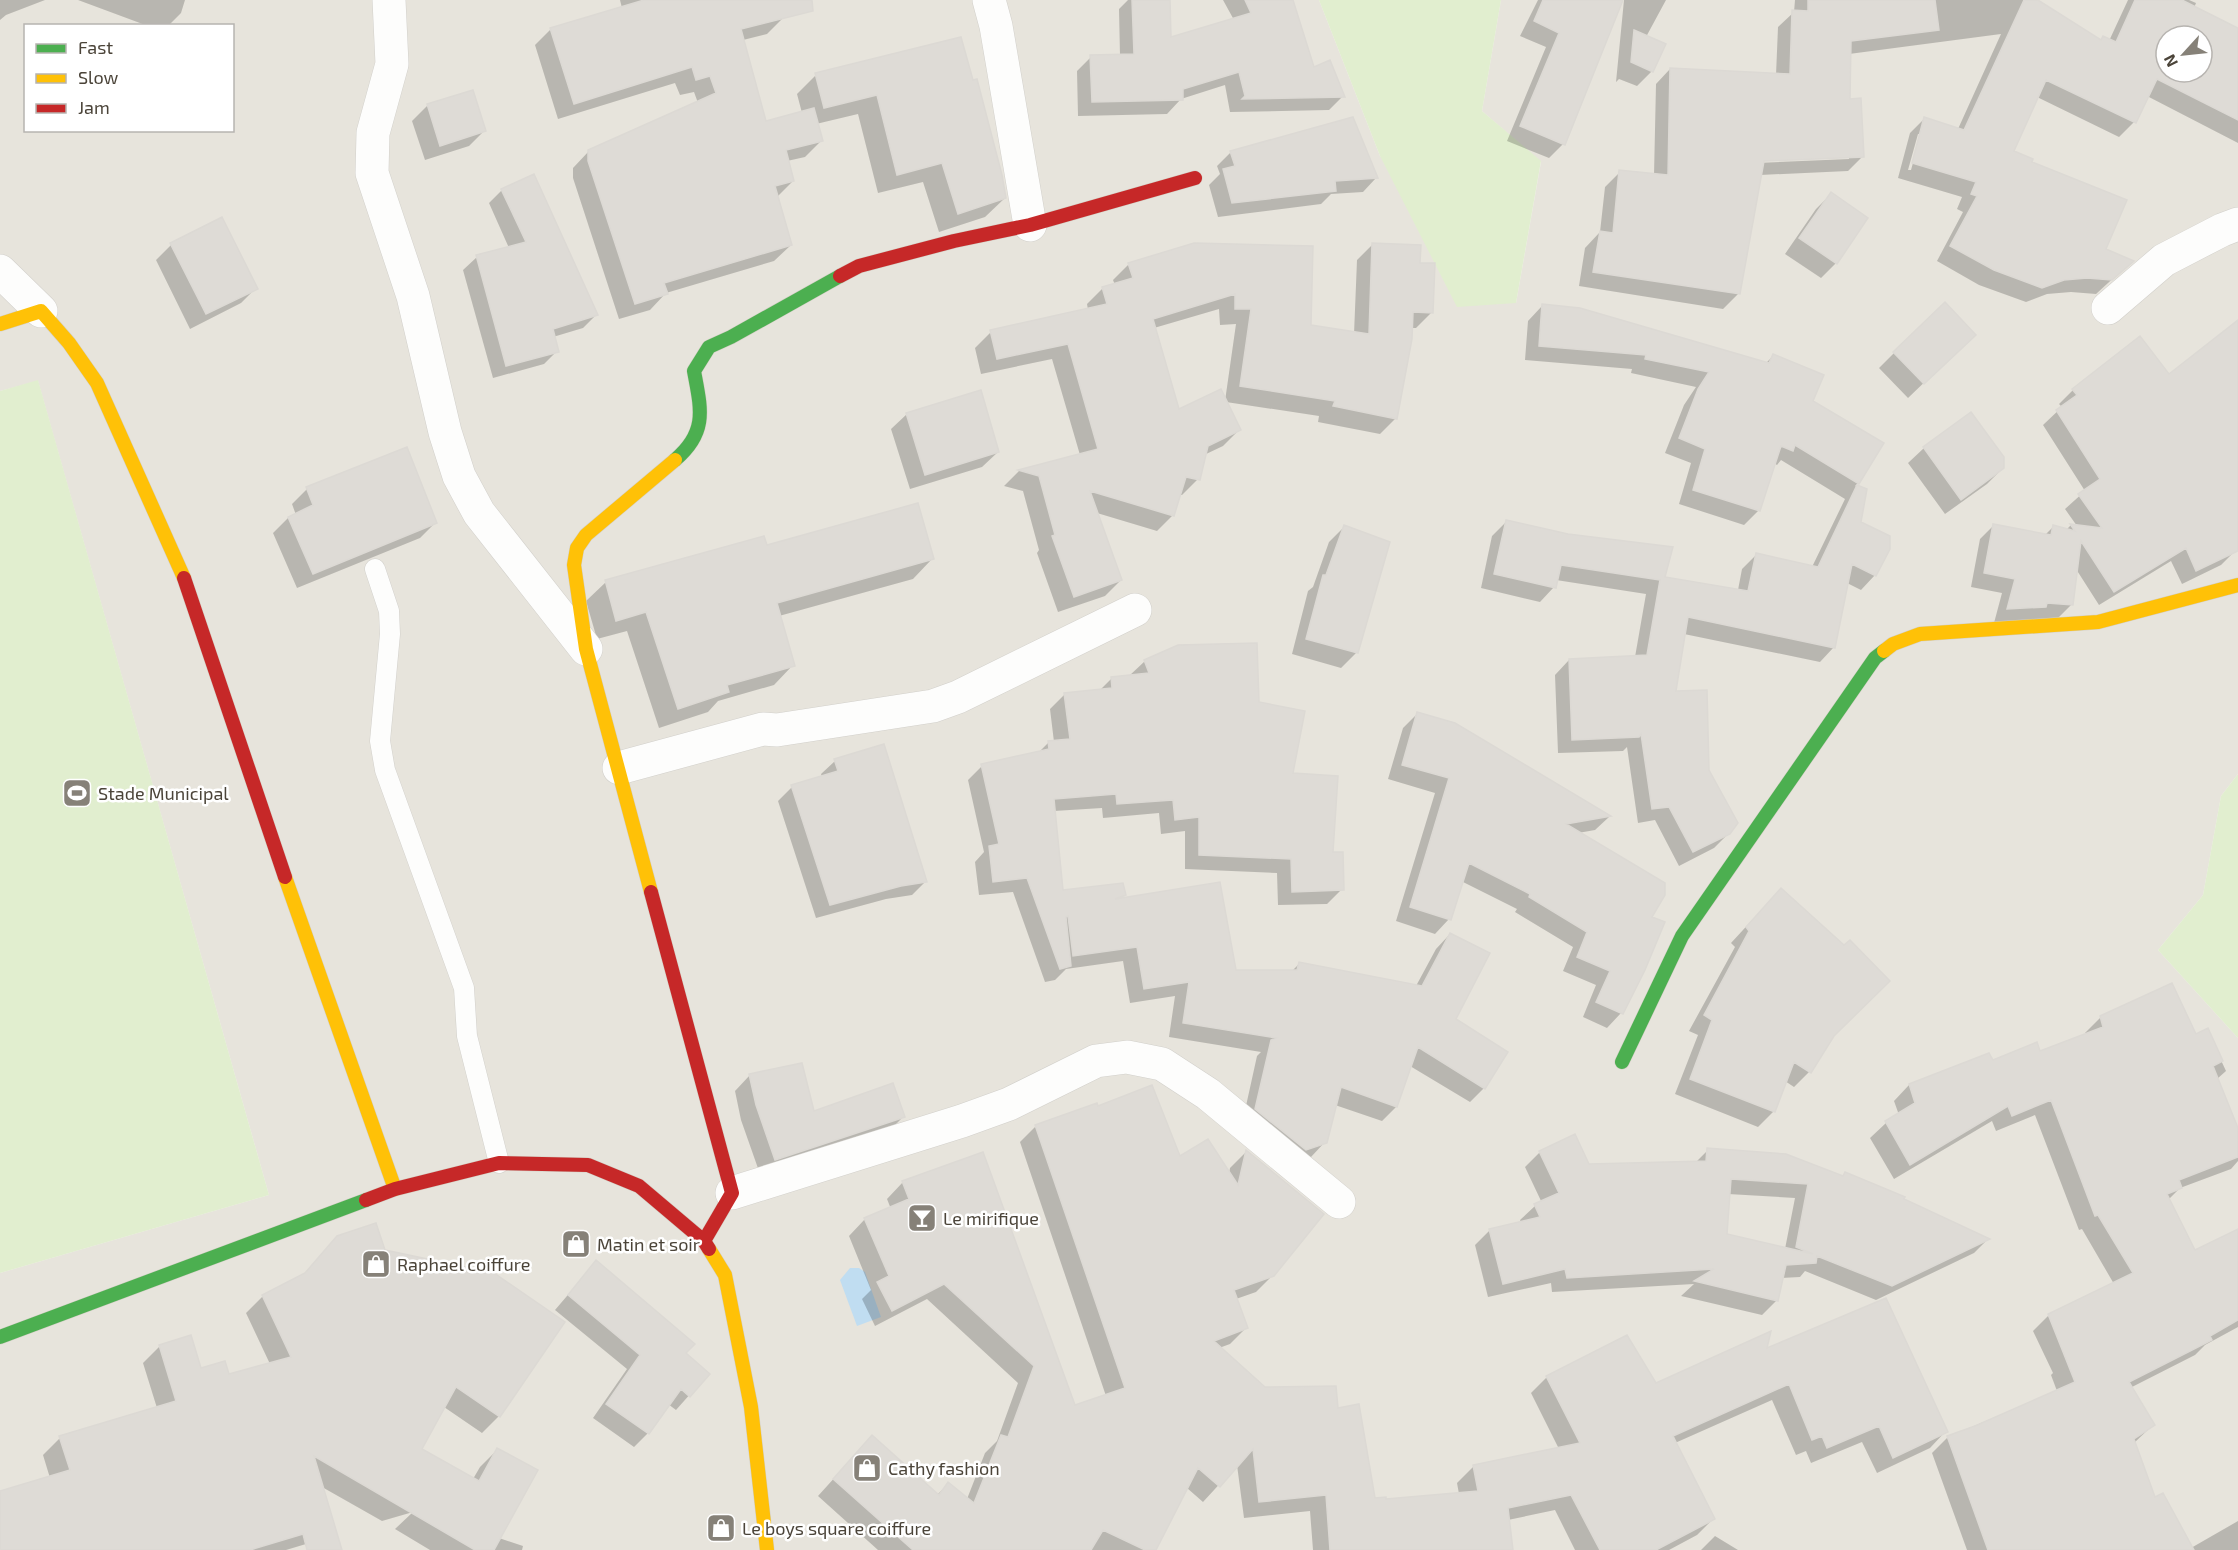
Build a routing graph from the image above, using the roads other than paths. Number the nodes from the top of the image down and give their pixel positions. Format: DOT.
graph roads {
  1 [pos="389,0"];
  2 [pos="989,0"];
  3 [pos="1195,178"];
  4 [pos="2238,224"];
  5 [pos="1030,225"];
  6 [pos="0,271"];
  7 [pos="2108,308"];
  8 [pos="41,311"];
  9 [pos="0,324"];
  10 [pos="375,569"];
  11 [pos="2238,585"];
  12 [pos="1136,610"];
  13 [pos="586,649"];
  14 [pos="619,768"];
  15 [pos="1622,1062"];
  16 [pos="499,1163"];
  17 [pos="395,1189"];
  18 [pos="732,1193"];
  19 [pos="1339,1202"];
  20 [pos="704,1241"];
  21 [pos="0,1336"];
  22 [pos="767,1550"];
  1 -- 13 [label="street"];
  2 -- 5 [label="street"];
  3 -- 5 [label="street"];
  4 -- 7 [label="street"];
  5 -- 13 [label="street"];
  6 -- 8 [label="street"];
  8 -- 9 [label="street"];
  8 -- 17 [label="street"];
  10 -- 16 [label="lane"];
  11 -- 15 [label="street"];
  12 -- 14 [label="street"];
  13 -- 14 [label="street"];
  14 -- 18 [label="street"];
  16 -- 17 [label="street"];
  16 -- 20 [label="street"];
  17 -- 21 [label="street"];
  18 -- 19 [label="street"];
  18 -- 20 [label="street"];
  20 -- 22 [label="street"];
}
